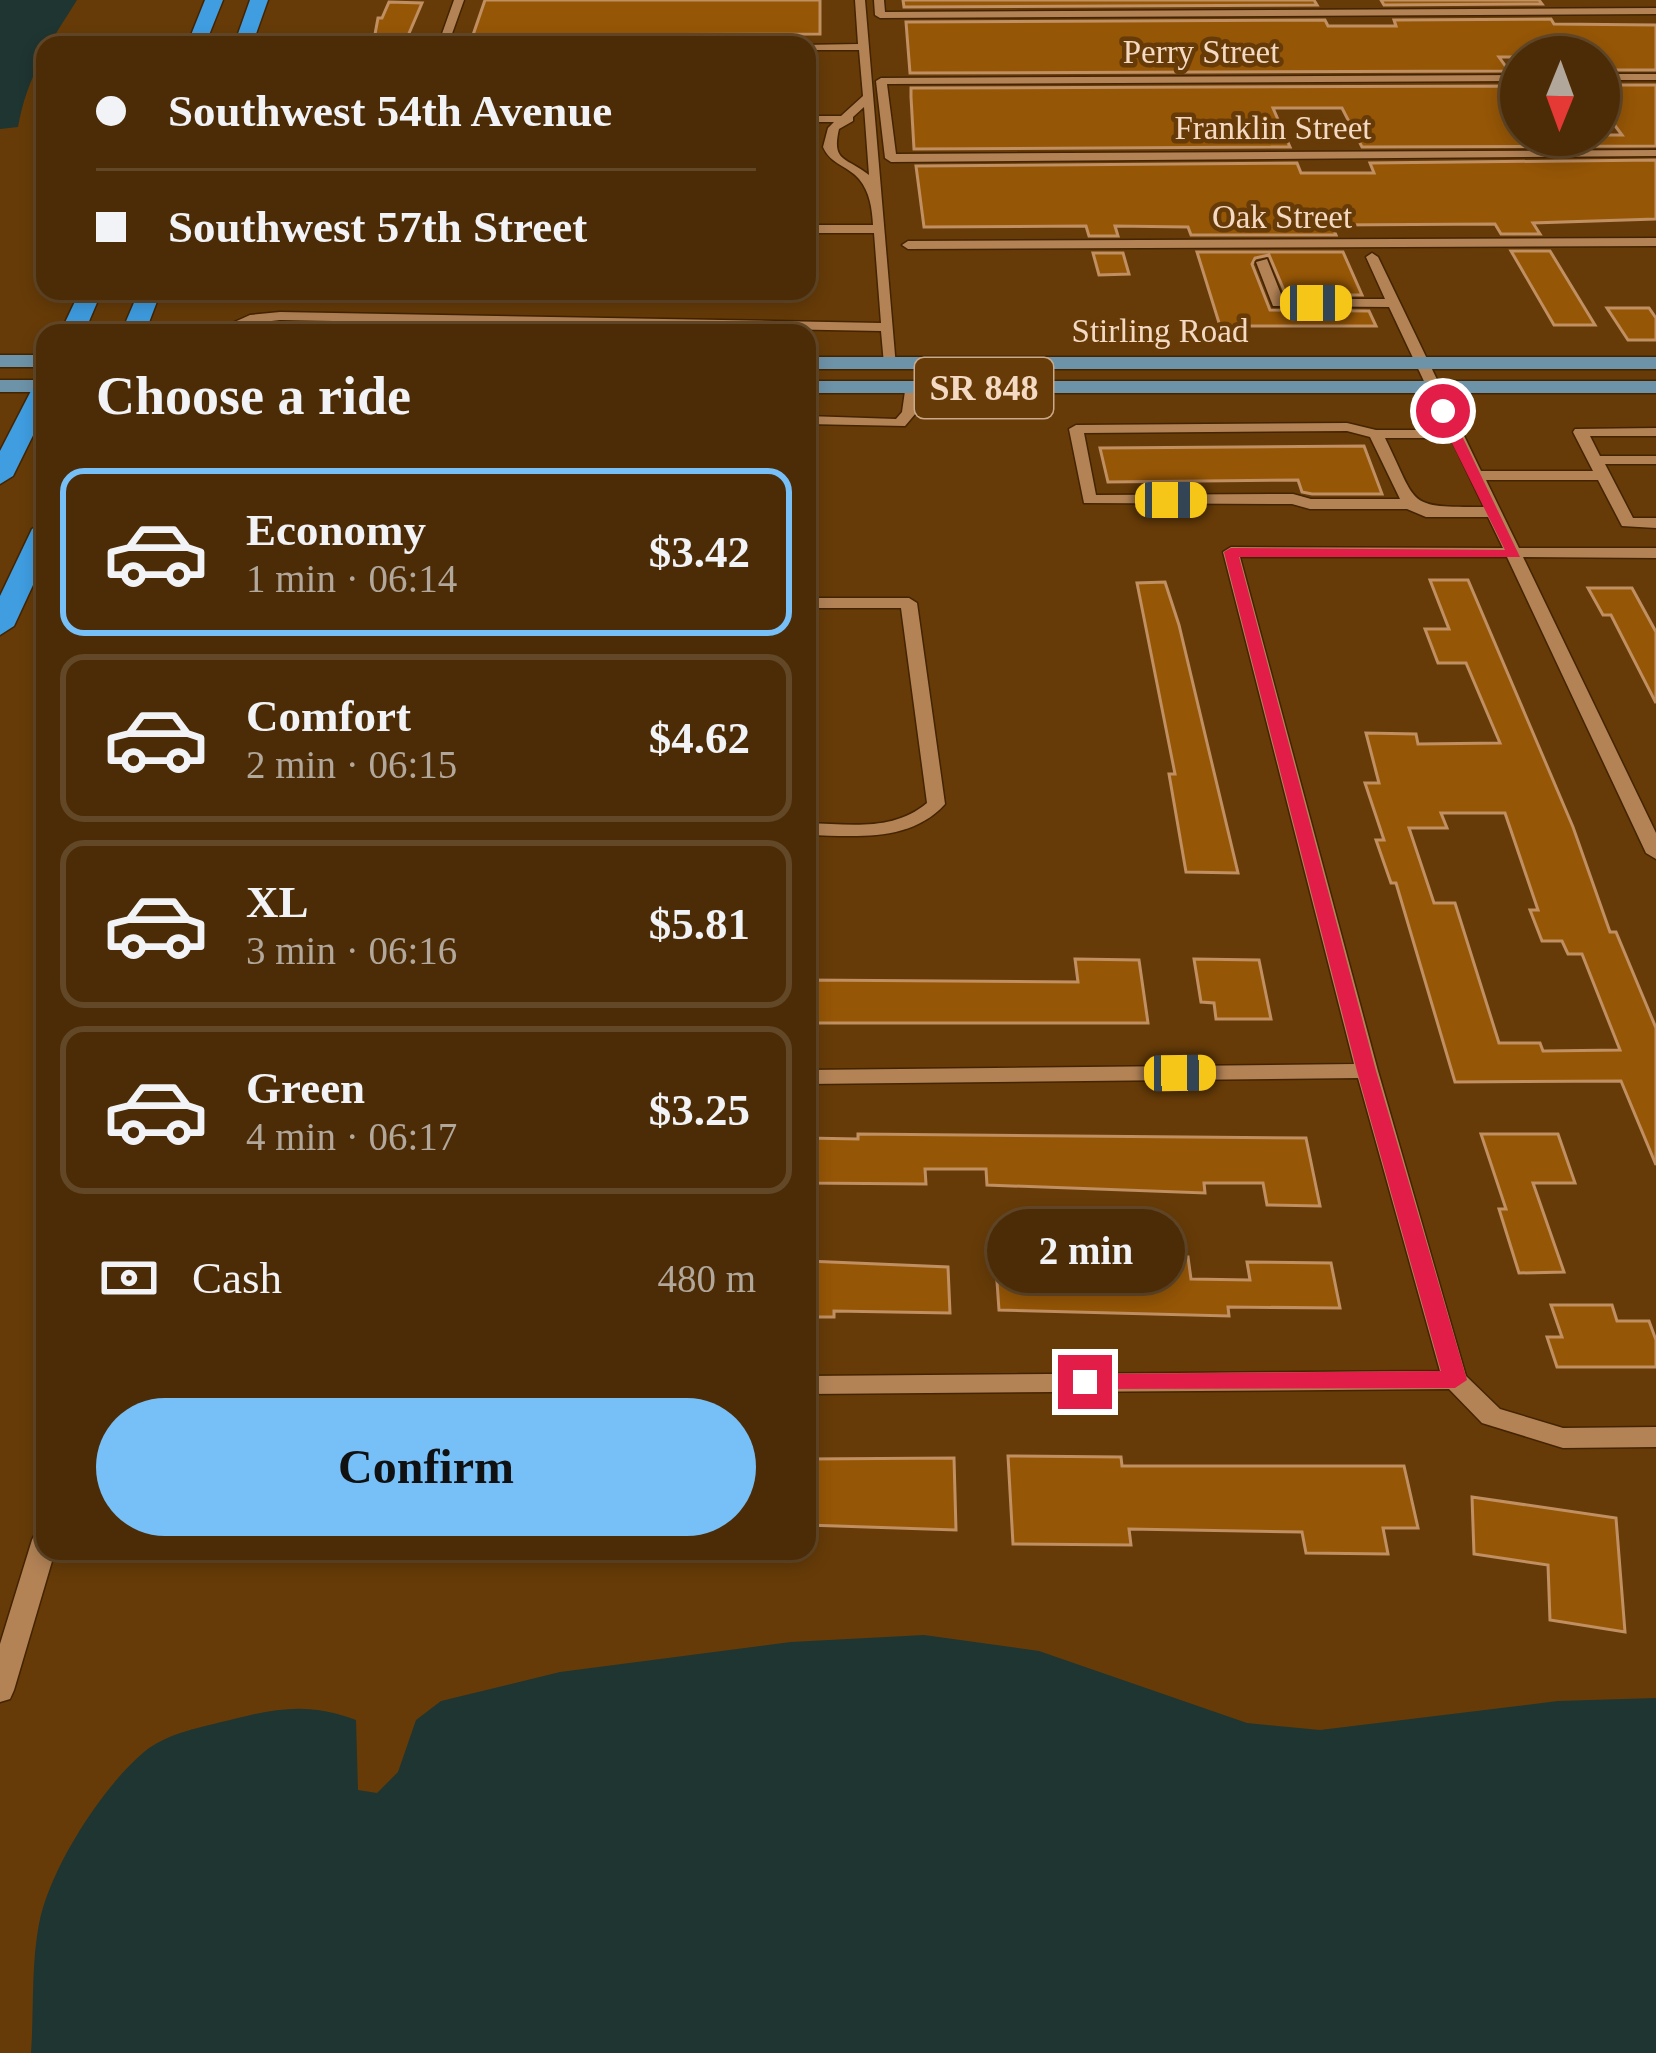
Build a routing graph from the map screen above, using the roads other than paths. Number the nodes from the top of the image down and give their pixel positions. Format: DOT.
graph roads {
  1 [pos="214,0"];
  2 [pos="259,0"];
  3 [pos="459,0"];
  4 [pos="860,0"];
  5 [pos="879,0"];
  6 [pos="1656,11"];
  7 [pos="200,36"];
  8 [pos="246,36"];
  9 [pos="446,36"];
  10 [pos="816,47"];
  11 [pos="861,47"];
  12 [pos="1620,77"];
  13 [pos="1656,77"];
  14 [pos="1500,78"];
  15 [pos="866,99"];
  16 [pos="816,119"];
  17 [pos="846,119"];
  18 [pos="874,119"];
  19 [pos="1656,153"];
  20 [pos="891,158"];
  21 [pos="876,200"];
  22 [pos="816,220"];
  23 [pos="877,224"];
  24 [pos="816,228"];
  25 [pos="1656,242"];
  26 [pos="908,245"];
  27 [pos="1372,256"];
  28 [pos="1262,262"];
  29 [pos="1392,303"];
  30 [pos="240,324"];
  31 [pos="685,324"];
  32 [pos="816,327"];
  33 [pos="888,328"];
  34 [pos="36,361"];
  35 [pos="0,362"];
  36 [pos="816,363"];
  37 [pos="1656,363"];
  38 [pos="891,364"];
  39 [pos="1420,365"];
  40 [pos="0,386"];
  41 [pos="36,387"];
  42 [pos="816,387"];
  43 [pos="911,387"];
  44 [pos="1656,387"];
  45 [pos="1432,388"];
  46 [pos="36,405"];
  47 [pos="816,420"];
  48 [pos="1656,432"];
  49 [pos="1376,434"];
  50 [pos="1454,434"];
  51 [pos="1656,460"];
  52 [pos="1599,468"];
  53 [pos="1475,475"];
  54 [pos="0,476"];
  55 [pos="1410,504"];
  56 [pos="1493,512"];
  57 [pos="1656,523"];
  58 [pos="36,549"];
  59 [pos="1514,554"];
  60 [pos="1656,554"];
  61 [pos="816,603"];
  62 [pos="0,626"];
  63 [pos="816,829"];
  64 [pos="1656,853"];
  65 [pos="1366,1071"];
  66 [pos="816,1077"];
  67 [pos="1455,1380"];
  68 [pos="816,1385"];
  69 [pos="1656,1437"];
  70 [pos="39,1560"];
  71 [pos="0,1690"];
  1 -- 7 [label="highway"];
  2 -- 8 [label="highway"];
  3 -- 9 [label="street"];
  4 -- 11 [label="street"];
  5 -- 6 [label="street"];
  10 -- 11 [label="street"];
  11 -- 15 [label="street"];
  12 -- 13 [label="street"];
  14 -- 20 [label="street, Perry Street"];
  15 -- 17 [label="street"];
  15 -- 18 [label="street"];
  16 -- 17 [label="street"];
  17 -- 18 [label="street"];
  17 -- 21 [label="street"];
  18 -- 21 [label="street"];
  19 -- 20 [label="street, Franklin Street"];
  21 -- 23 [label="street"];
  22 -- 23 [label="street"];
  23 -- 24 [label="street"];
  23 -- 33 [label="street"];
  25 -- 26 [label="street, Oak Street"];
  27 -- 29 [label="street"];
  28 -- 29 [label="street"];
  29 -- 39 [label="street"];
  30 -- 31 [label="street"];
  32 -- 33 [label="street"];
  33 -- 38 [label="street"];
  34 -- 35 [label="main road"];
  36 -- 38 [label="main road, Stirling Road / SR 848"];
  37 -- 39 [label="main road, Stirling Road / SR 848"];
  38 -- 39 [label="main road, Stirling Road / SR 848"];
  39 -- 45 [label="street"];
  40 -- 41 [label="main road"];
  42 -- 43 [label="main road, Stirling Road / SR 848"];
  43 -- 45 [label="main road, Stirling Road / SR 848"];
  43 -- 47 [label="street"];
  44 -- 45 [label="main road, Stirling Road / SR 848"];
  45 -- 50 [label="street"];
  46 -- 54 [label="highway"];
  48 -- 52 [label="street"];
  49 -- 50 [label="street"];
  49 -- 55 [label="street"];
  49 -- 55 [label="street"];
  50 -- 53 [label="street"];
  51 -- 52 [label="street"];
  52 -- 53 [label="street"];
  52 -- 57 [label="street"];
  53 -- 56 [label="street"];
  55 -- 56 [label="street"];
  56 -- 59 [label="street"];
  58 -- 62 [label="highway"];
  59 -- 60 [label="street"];
  59 -- 64 [label="street"];
  59 -- 65 [label="street"];
  61 -- 63 [label="street"];
  65 -- 66 [label="street"];
  65 -- 67 [label="street"];
  67 -- 68 [label="street"];
  67 -- 69 [label="street"];
  70 -- 71 [label="street"];
}
